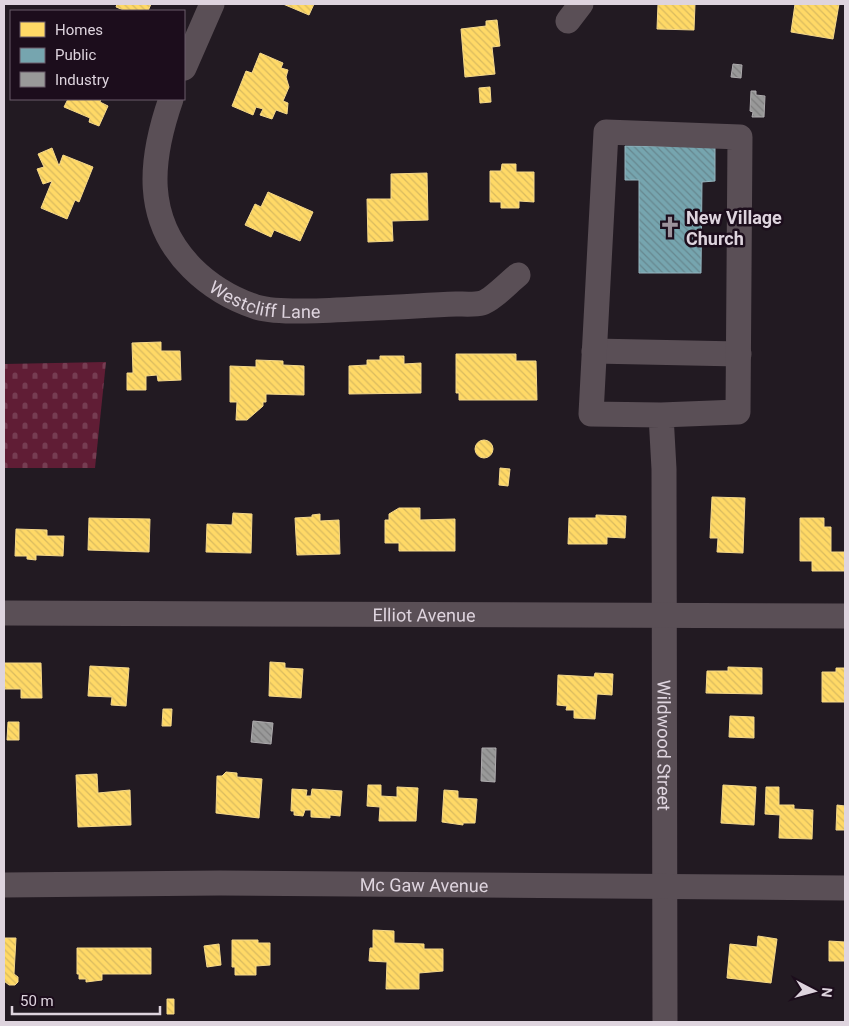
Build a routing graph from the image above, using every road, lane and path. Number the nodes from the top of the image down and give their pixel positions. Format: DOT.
graph roads {
  1 [pos="212,4"];
  2 [pos="185,66"];
  3 [pos="171,100"];
  4 [pos="518,276"];
  5 [pos="594,351"];
  6 [pos="739,354"];
  7 [pos="661,415"];
  8 [pos="4,613"];
  9 [pos="665,614"];
  10 [pos="845,616"];
  11 [pos="4,885"];
  12 [pos="665,886"];
  13 [pos="845,888"];
  14 [pos="665,1022"];
  1 -- 2 [label="street"];
  3 -- 4 [label="street, Westcliff Lane"];
  5 -- 6 [label="street"];
  5 -- 6 [label="street"];
  5 -- 7 [label="street"];
  6 -- 7 [label="street"];
  7 -- 9 [label="street, Wildwood Street"];
  8 -- 9 [label="street, Elliot Avenue"];
  9 -- 10 [label="street, Elliot Avenue"];
  9 -- 12 [label="street, Wildwood Street"];
  11 -- 12 [label="street, Mc Gaw Avenue"];
  12 -- 13 [label="street, Mc Gaw Avenue"];
  12 -- 14 [label="street, Wildwood Street"];
}
